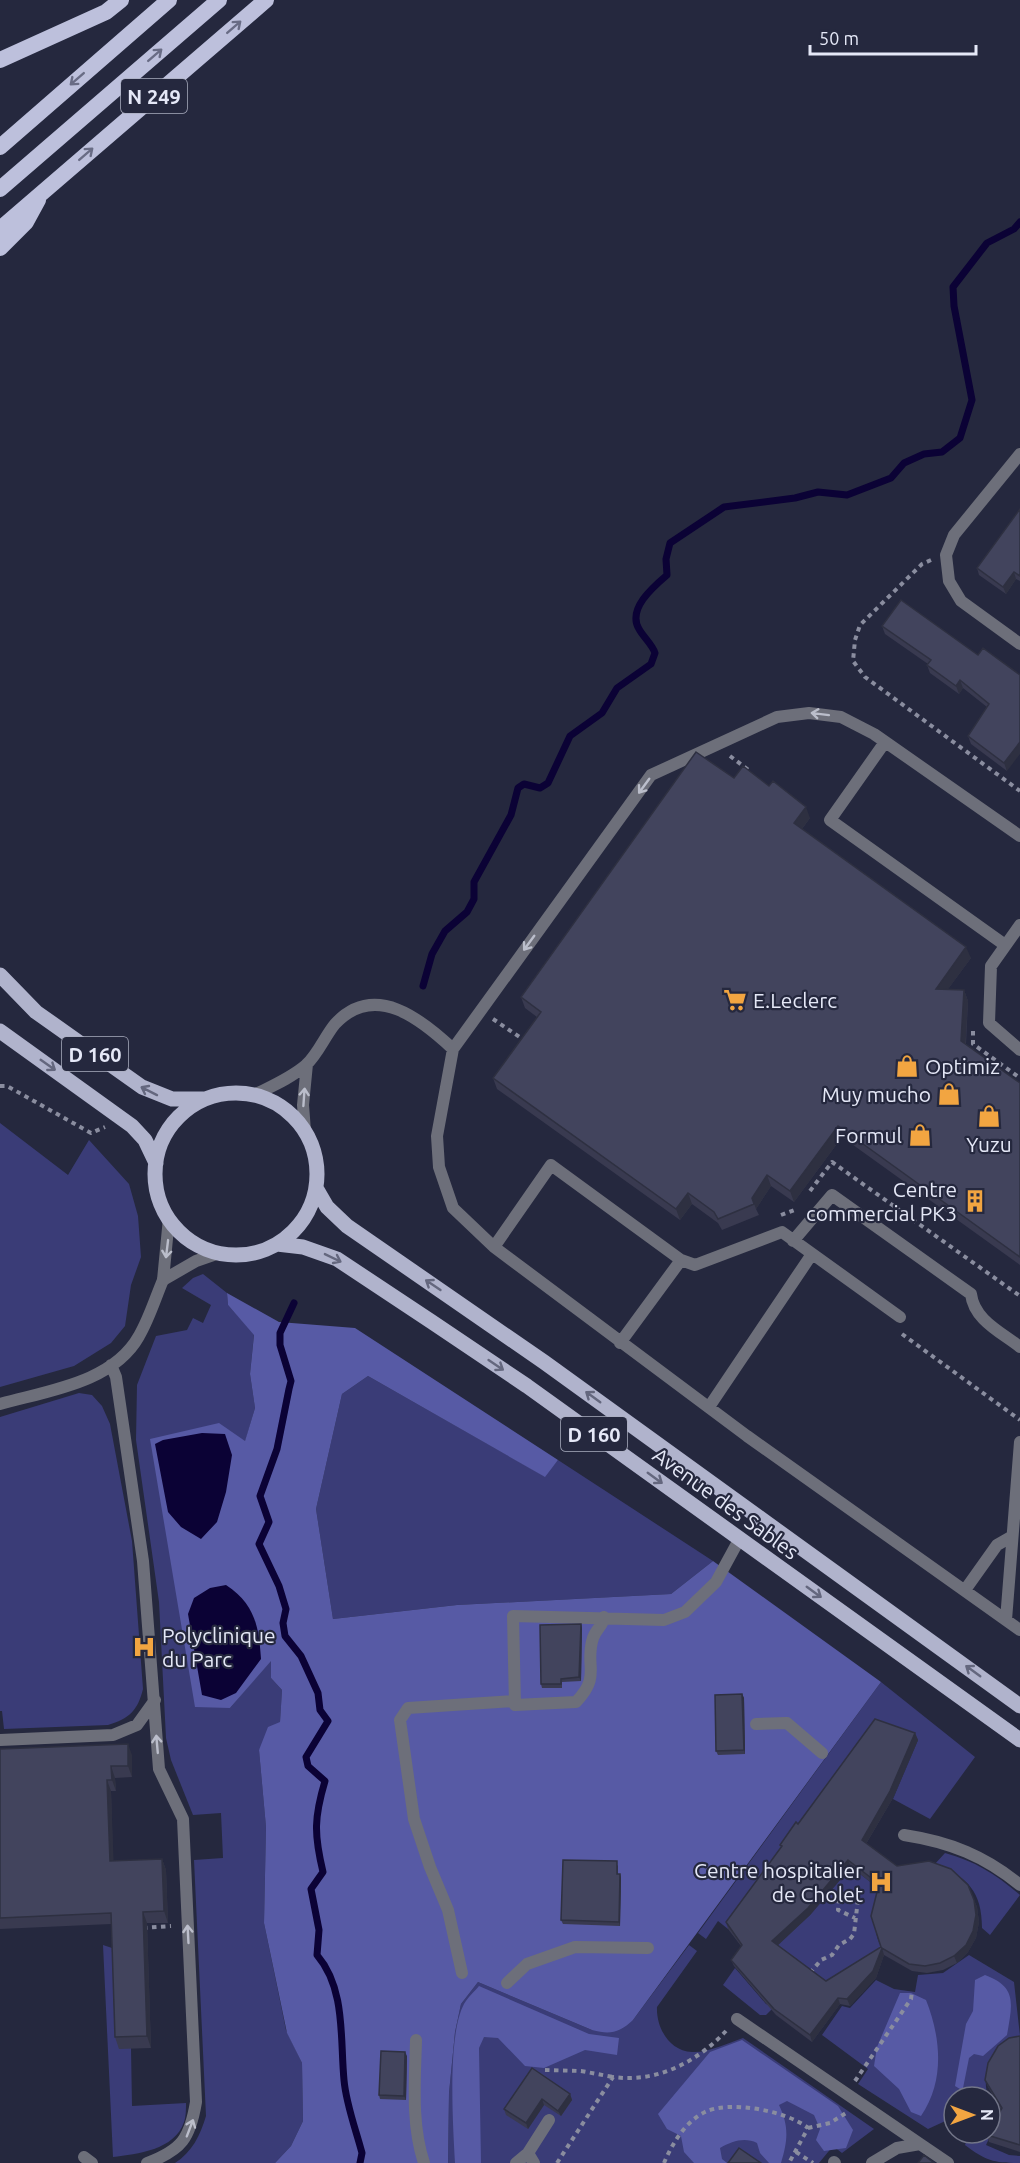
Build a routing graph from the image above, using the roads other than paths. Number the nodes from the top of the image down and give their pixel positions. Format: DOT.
graph roads {
  1 [pos="121,0"];
  2 [pos="169,0"];
  3 [pos="219,0"];
  4 [pos="266,0"];
  5 [pos="0,60"];
  6 [pos="0,147"];
  7 [pos="0,189"];
  8 [pos="42,192"];
  9 [pos="0,229"];
  10 [pos="0,248"];
  11 [pos="1020,454"];
  12 [pos="1020,644"];
  13 [pos="885,742"];
  14 [pos="1020,836"];
  15 [pos="1020,925"];
  16 [pos="1005,945"];
  17 [pos="0,975"];
  18 [pos="0,1031"];
  19 [pos="453,1049"];
  20 [pos="1020,1050"];
  21 [pos="307,1064"];
  22 [pos="254,1095"];
  23 [pos="206,1099"];
  24 [pos="305,1131"];
  25 [pos="156,1163"];
  26 [pos="316,1188"];
  27 [pos="169,1218"];
  28 [pos="793,1240"];
  29 [pos="277,1244"];
  30 [pos="494,1247"];
  31 [pos="219,1253"];
  32 [pos="812,1254"];
  33 [pos="681,1260"];
  34 [pos="163,1280"];
  35 [pos="900,1317"];
  36 [pos="620,1343"];
  37 [pos="1020,1347"];
  38 [pos="111,1365"];
  39 [pos="0,1404"];
  40 [pos="709,1407"];
  41 [pos="1020,1443"];
  42 [pos="740,1539"];
  43 [pos="1014,1545"];
  44 [pos="965,1590"];
  45 [pos="604,1617"];
  46 [pos="1006,1620"];
  47 [pos="1020,1630"];
  48 [pos="155,1700"];
  49 [pos="515,1701"];
  50 [pos="1020,1706"];
  51 [pos="756,1724"];
  52 [pos="0,1740"];
  53 [pos="1020,1740"];
  54 [pos="822,1753"];
  55 [pos="904,1835"];
  56 [pos="1020,1886"];
  57 [pos="648,1948"];
  58 [pos="462,1973"];
  59 [pos="507,1983"];
  60 [pos="737,2019"];
  61 [pos="416,2040"];
  62 [pos="549,2120"];
  63 [pos="920,2144"];
  64 [pos="531,2158"];
  65 [pos="147,2163"];
  66 [pos="424,2163"];
  67 [pos="516,2163"];
  68 [pos="872,2163"];
  69 [pos="948,2163"];
  1 -- 5 [label="highway"];
  2 -- 6 [label="highway, N 249, one-way"];
  7 -- 3 [label="highway, N 249, one-way"];
  8 -- 4 [label="highway, N 249, one-way"];
  8 -- 9 [label="highway, N 249"];
  8 -- 10 [label="highway, N 249"];
  11 -- 12 [label="street"];
  13 -- 14 [label="street"];
  13 -- 16 [label="street"];
  13 -- 19 [label="street, one-way"];
  15 -- 16 [label="street"];
  16 -- 20 [label="street"];
  23 -- 17 [label="main road, D 160, one-way"];
  18 -- 25 [label="main road, D 160, one-way"];
  19 -- 21 [label="street"];
  19 -- 30 [label="street"];
  21 -- 22 [label="street"];
  24 -- 21 [label="street, one-way"];
  22 -- 23 [label="main road"];
  22 -- 24 [label="main road"];
  23 -- 25 [label="main road"];
  24 -- 26 [label="main road"];
  25 -- 27 [label="main road"];
  26 -- 29 [label="main road"];
  50 -- 26 [label="main road, Avenue des Sables / D 160, one-way"];
  27 -- 31 [label="main road"];
  27 -- 34 [label="street, one-way"];
  28 -- 32 [label="street"];
  28 -- 33 [label="street"];
  28 -- 37 [label="street"];
  29 -- 31 [label="main road"];
  29 -- 42 [label="main road, Avenue des Sables / D 160, one-way"];
  30 -- 33 [label="street"];
  30 -- 36 [label="street"];
  31 -- 34 [label="street"];
  32 -- 35 [label="street"];
  32 -- 40 [label="street"];
  33 -- 36 [label="street"];
  34 -- 38 [label="street"];
  36 -- 40 [label="street"];
  38 -- 39 [label="street"];
  38 -- 48 [label="street"];
  40 -- 44 [label="street"];
  41 -- 43 [label="street"];
  42 -- 45 [label="street"];
  42 -- 53 [label="main road, Avenue des Sables / D 160, one-way"];
  43 -- 44 [label="street"];
  43 -- 46 [label="street"];
  44 -- 46 [label="street"];
  45 -- 49 [label="street"];
  45 -- 49 [label="street"];
  46 -- 47 [label="street"];
  48 -- 52 [label="street"];
  65 -- 48 [label="street, one-way"];
  49 -- 58 [label="street"];
  51 -- 54 [label="street"];
  55 -- 56 [label="street"];
  57 -- 59 [label="street"];
  60 -- 63 [label="street"];
  61 -- 66 [label="street"];
  62 -- 64 [label="street"];
  63 -- 68 [label="street"];
  63 -- 69 [label="street"];
  64 -- 67 [label="street"];
}
